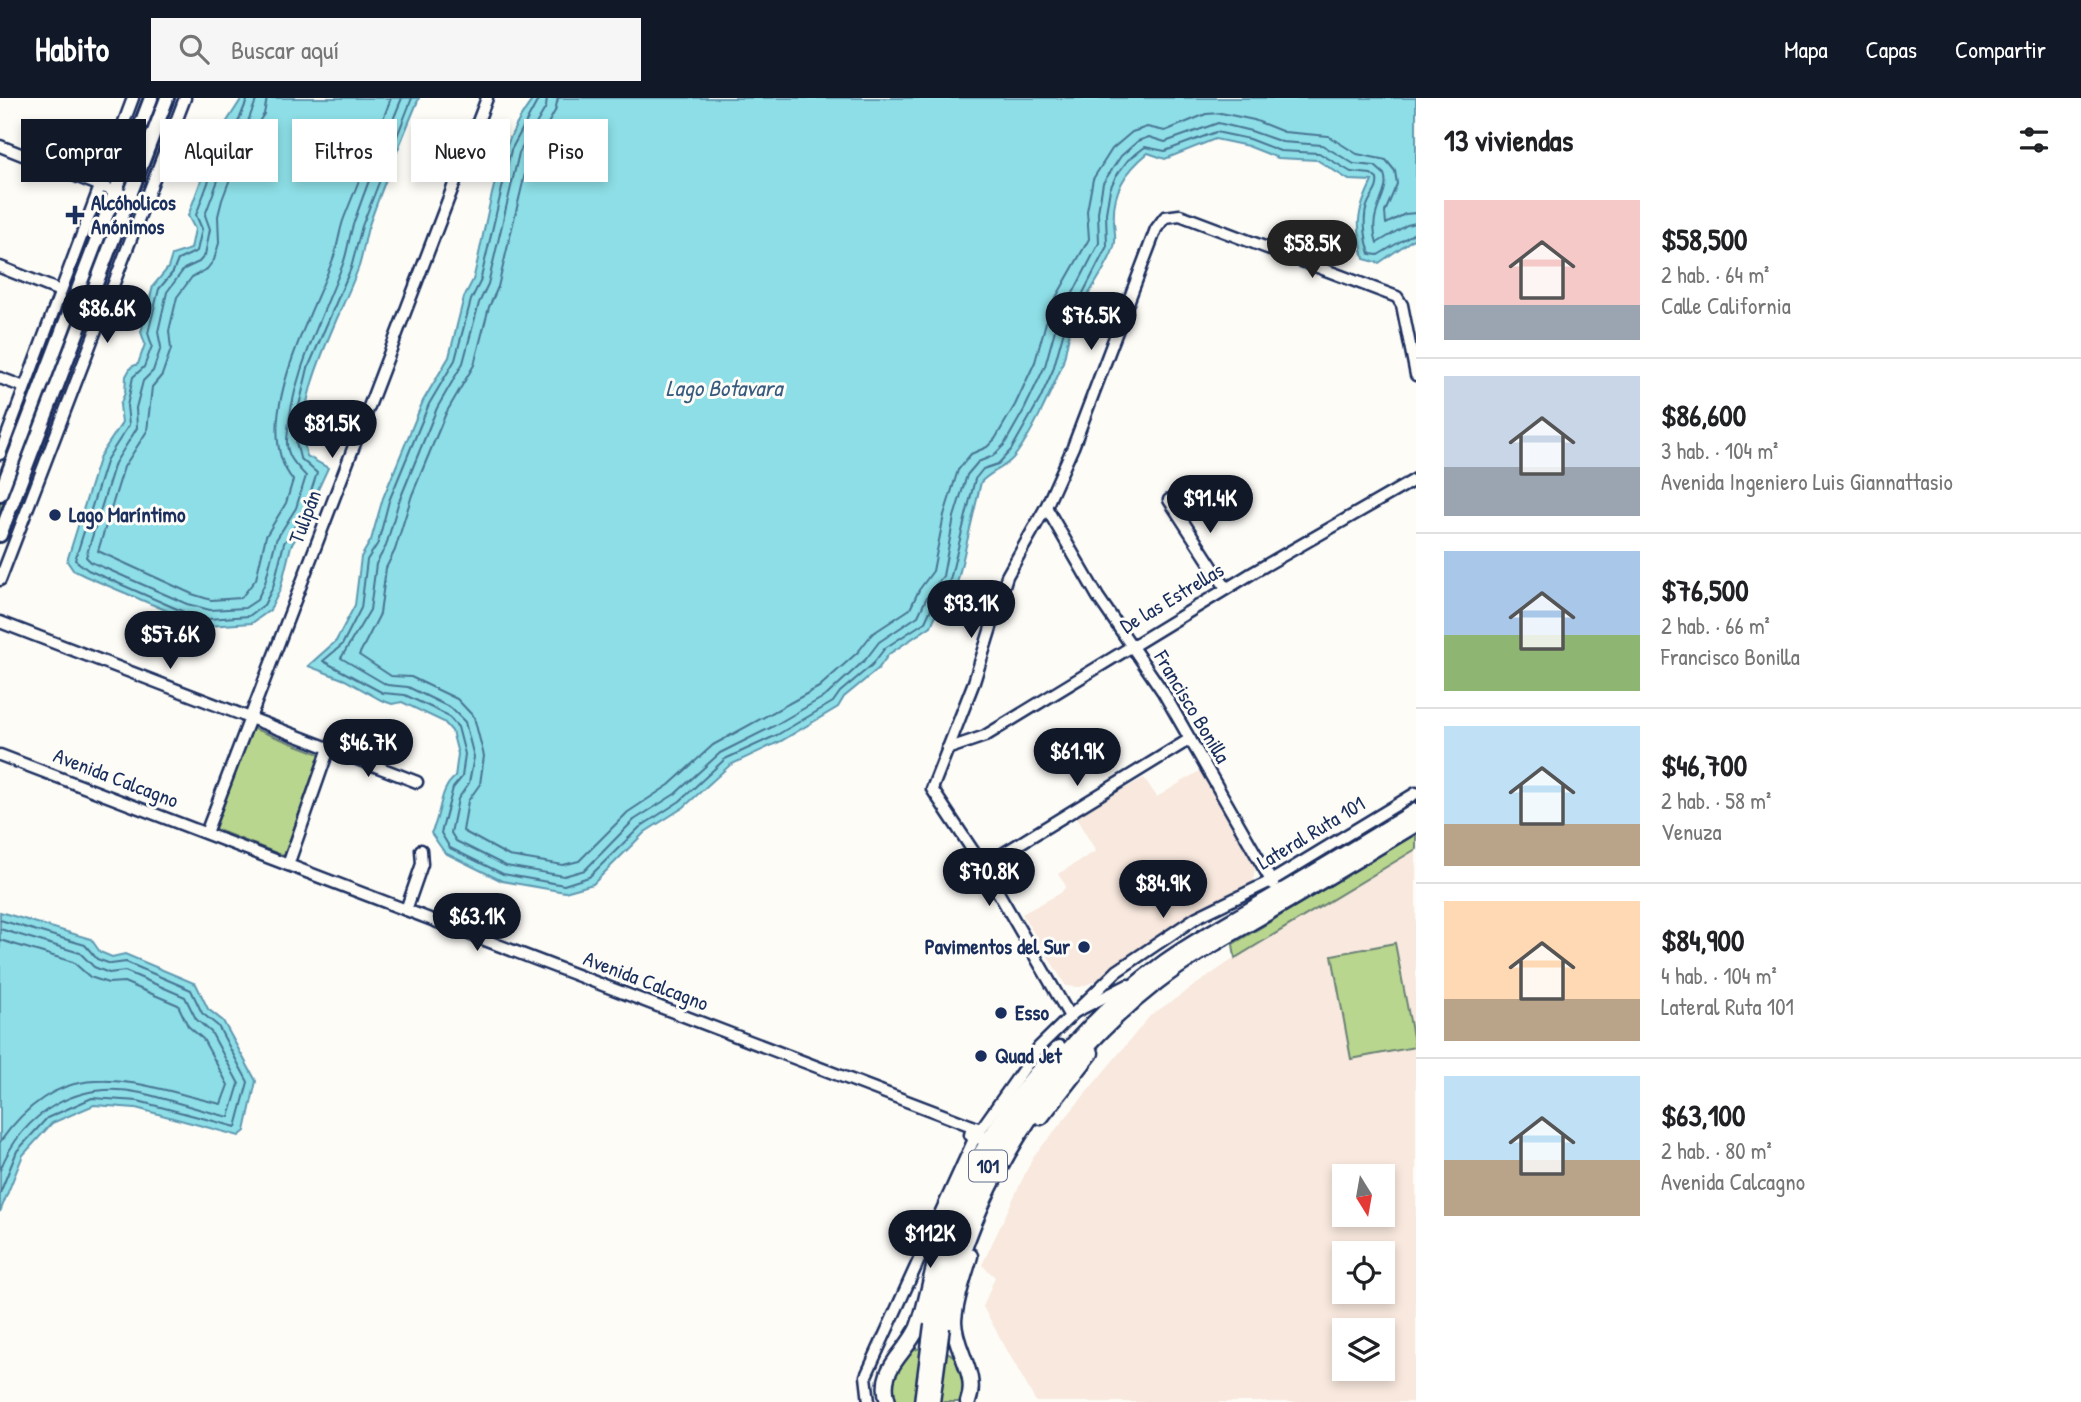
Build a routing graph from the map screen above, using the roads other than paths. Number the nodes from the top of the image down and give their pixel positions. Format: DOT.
graph roads {
  1 [pos="133,98"];
  2 [pos="151,98"];
  3 [pos="167,98"];
  4 [pos="185,98"];
  5 [pos="487,98"];
  6 [pos="0,146"];
  7 [pos="101,184"];
  8 [pos="114,191"];
  9 [pos="129,197"];
  10 [pos="144,203"];
  11 [pos="0,267"];
  12 [pos="60,291"];
  13 [pos="1416,375"];
  14 [pos="0,379"];
  15 [pos="24,387"];
  16 [pos="0,454"];
  17 [pos="1416,479"];
  18 [pos="0,494"];
  19 [pos="1169,499"];
  20 [pos="1046,507"];
  21 [pos="0,535"];
  22 [pos="0,580"];
  23 [pos="1226,588"];
  24 [pos="0,622"];
  25 [pos="1130,646"];
  26 [pos="249,718"];
  27 [pos="1190,738"];
  28 [pos="329,748"];
  29 [pos="947,749"];
  30 [pos="0,755"];
  31 [pos="417,782"];
  32 [pos="1416,793"];
  33 [pos="1416,811"];
  34 [pos="1416,824"];
  35 [pos="206,834"];
  36 [pos="421,850"];
  37 [pos="288,865"];
  38 [pos="982,866"];
  39 [pos="1274,887"];
  40 [pos="406,910"];
  41 [pos="1144,979"];
  42 [pos="1128,985"];
  43 [pos="1069,1015"];
  44 [pos="1118,1015"];
  45 [pos="972,1130"];
  46 [pos="937,1326"];
  47 [pos="902,1351"];
  48 [pos="962,1358"];
  49 [pos="885,1401"];
  50 [pos="869,1402"];
  51 [pos="922,1402"];
  52 [pos="932,1402"];
  53 [pos="968,1402"];
  1 -- 7 [label="street"];
  2 -- 8 [label="main road"];
  3 -- 9 [label="main road"];
  4 -- 10 [label="street"];
  5 -- 26 [label="street, Tulipán"];
  6 -- 7 [label="street"];
  7 -- 8 [label="street"];
  7 -- 12 [label="street"];
  8 -- 9 [label="street"];
  8 -- 18 [label="main road"];
  9 -- 10 [label="street"];
  9 -- 21 [label="main road"];
  10 -- 22 [label="street"];
  11 -- 12 [label="street"];
  12 -- 15 [label="street"];
  13 -- 20 [label="street"];
  14 -- 15 [label="street"];
  15 -- 16 [label="street"];
  17 -- 23 [label="street, De las Estrellas"];
  19 -- 23 [label="street"];
  20 -- 25 [label="street, Francisco Bonilla"];
  20 -- 29 [label="street"];
  23 -- 25 [label="street, De las Estrellas"];
  24 -- 26 [label="street"];
  25 -- 27 [label="street, Francisco Bonilla"];
  25 -- 29 [label="street, De las Estrellas"];
  26 -- 28 [label="street"];
  26 -- 35 [label="street, Tulipán"];
  27 -- 38 [label="street"];
  27 -- 39 [label="street, Francisco Bonilla"];
  28 -- 31 [label="street"];
  28 -- 37 [label="street"];
  29 -- 38 [label="street"];
  30 -- 35 [label="street, Avenida Calcagno"];
  32 -- 39 [label="street, Lateral Ruta 101"];
  33 -- 39 [label="highway, 101"];
  34 -- 44 [label="highway, 101"];
  35 -- 37 [label="street, Avenida Calcagno"];
  36 -- 40 [label="street"];
  37 -- 40 [label="street, Avenida Calcagno"];
  38 -- 43 [label="street"];
  39 -- 41 [label="highway, 101"];
  39 -- 43 [label="street, Lateral Ruta 101"];
  40 -- 45 [label="street, Avenida Calcagno"];
  41 -- 42 [label="highway"];
  41 -- 46 [label="highway, 101"];
  42 -- 43 [label="street"];
  42 -- 47 [label="highway"];
  43 -- 45 [label="street, Lateral Ruta 101"];
  44 -- 46 [label="highway, 101"];
  44 -- 48 [label="highway"];
  45 -- 50 [label="street, Lateral Ruta 101"];
  46 -- 51 [label="highway, 101, bridge"];
  46 -- 52 [label="highway, 101, bridge"];
  47 -- 48 [label="highway"];
  47 -- 49 [label="highway"];
  48 -- 53 [label="highway"];
}
